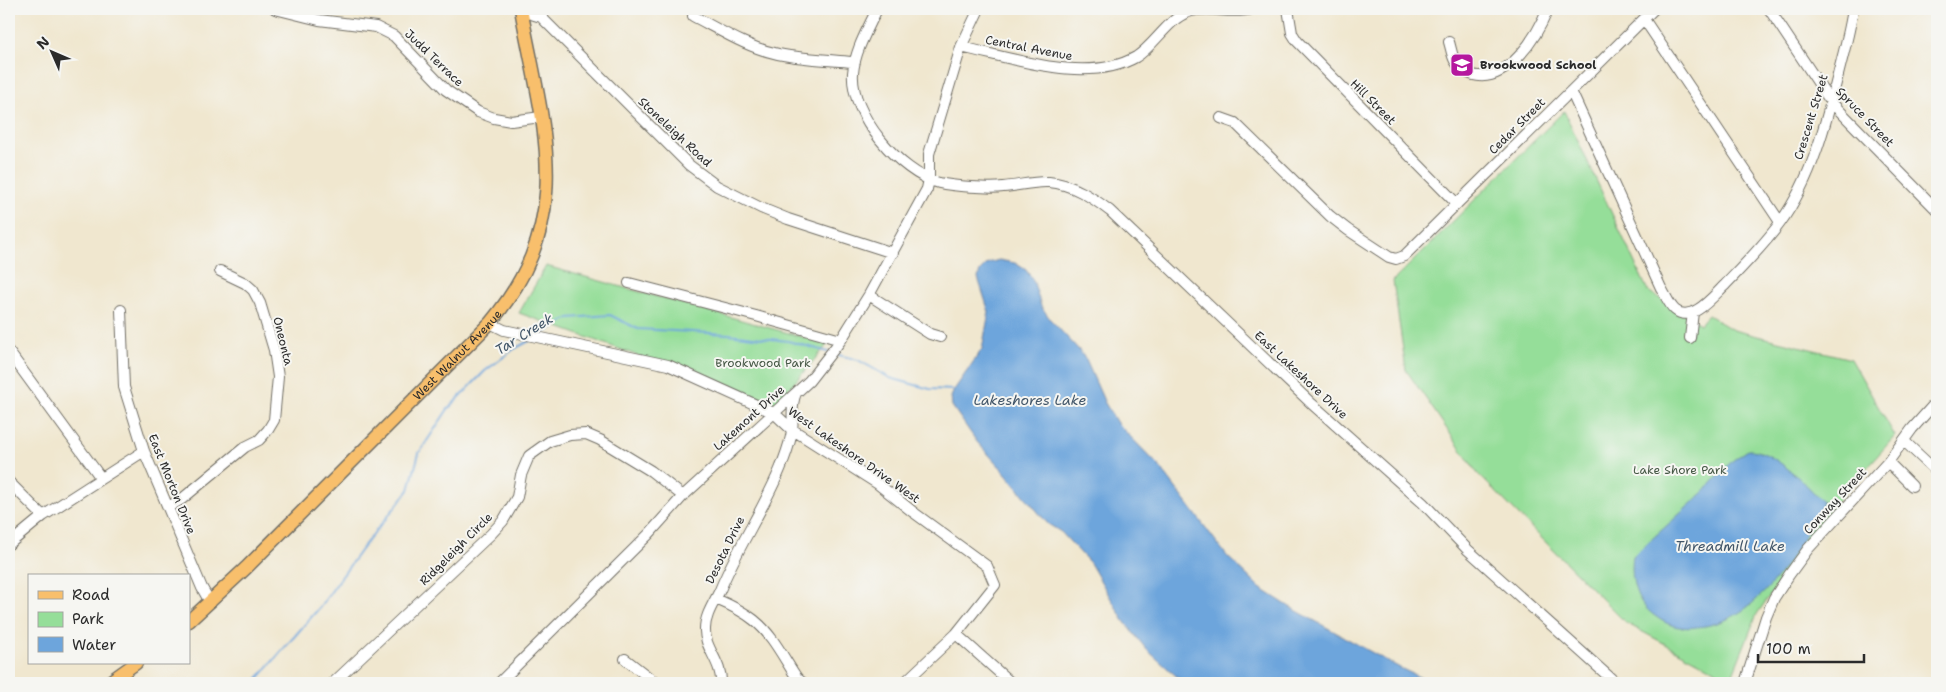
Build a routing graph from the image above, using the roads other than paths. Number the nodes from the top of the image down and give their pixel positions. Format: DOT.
graph roads {
  1 [pos="275,9"];
  2 [pos="315,9"];
  3 [pos="877,9"];
  4 [pos="979,9"];
  5 [pos="1252,9"];
  6 [pos="1288,9"];
  7 [pos="1548,9"];
  8 [pos="1654,9"];
  9 [pos="1769,9"];
  10 [pos="1853,9"];
  11 [pos="521,10"];
  12 [pos="306,16"];
  13 [pos="693,16"];
  14 [pos="1644,19"];
  15 [pos="1449,42"];
  16 [pos="961,47"];
  17 [pos="855,62"];
  18 [pos="1571,91"];
  19 [pos="1831,102"];
  20 [pos="541,117"];
  21 [pos="1222,118"];
  22 [pos="929,179"];
  23 [pos="1457,204"];
  24 [pos="1937,210"];
  25 [pos="1780,222"];
  26 [pos="893,253"];
  27 [pos="220,271"];
  28 [pos="629,283"];
  29 [pos="869,295"];
  30 [pos="121,310"];
  31 [pos="1693,312"];
  32 [pos="490,323"];
  33 [pos="940,337"];
  34 [pos="1690,338"];
  35 [pos="841,340"];
  36 [pos="9,352"];
  37 [pos="796,393"];
  38 [pos="1937,401"];
  39 [pos="774,413"];
  40 [pos="792,430"];
  41 [pos="1904,441"];
  42 [pos="144,451"];
  43 [pos="1888,462"];
  44 [pos="1937,472"];
  45 [pos="101,478"];
  46 [pos="9,482"];
  47 [pos="1912,486"];
  48 [pos="683,496"];
  49 [pos="168,507"];
  50 [pos="43,516"];
  51 [pos="9,544"];
  52 [pos="716,599"];
  53 [pos="210,602"];
  54 [pos="190,620"];
  55 [pos="956,634"];
  56 [pos="625,659"];
  57 [pos="135,664"];
  58 [pos="108,683"];
  59 [pos="333,683"];
  60 [pos="499,683"];
  61 [pos="656,683"];
  62 [pos="721,683"];
  63 [pos="802,683"];
  64 [pos="904,683"];
  65 [pos="1011,683"];
  66 [pos="1616,683"];
  67 [pos="1745,683"];
  1 -- 12 [label="street, Judd Terrace"];
  2 -- 12 [label="street"];
  3 -- 17 [label="street"];
  4 -- 16 [label="street, Lakemont Drive"];
  5 -- 16 [label="street, Central Avenue"];
  6 -- 23 [label="street, Hill Street"];
  7 -- 15 [label="street"];
  8 -- 14 [label="street, Cedar Street"];
  9 -- 19 [label="street, Spruce Street"];
  10 -- 19 [label="street, Crescent Street"];
  11 -- 20 [label="main road, West Walnut Avenue"];
  11 -- 26 [label="street, Stoneleigh Road"];
  12 -- 20 [label="street, Judd Terrace"];
  13 -- 17 [label="street"];
  14 -- 18 [label="street, Cedar Street"];
  14 -- 25 [label="street"];
  16 -- 22 [label="street, Lakemont Drive"];
  17 -- 22 [label="street"];
  18 -- 23 [label="street, Cedar Street"];
  18 -- 31 [label="street"];
  19 -- 24 [label="street, Spruce Street"];
  19 -- 25 [label="street, Crescent Street"];
  20 -- 32 [label="main road, West Walnut Avenue"];
  21 -- 23 [label="street, Cedar Street"];
  22 -- 26 [label="street, Lakemont Drive"];
  22 -- 66 [label="street, East Lakeshore Drive"];
  25 -- 31 [label="street, Crescent Street"];
  26 -- 29 [label="street, Lakemont Drive"];
  27 -- 49 [label="street, Oneonta"];
  28 -- 35 [label="street"];
  29 -- 33 [label="street"];
  29 -- 35 [label="street, Lakemont Drive"];
  30 -- 42 [label="street, East Morton Drive"];
  31 -- 34 [label="street"];
  32 -- 39 [label="street, West Lakeshore Drive West"];
  32 -- 53 [label="main road, West Walnut Avenue"];
  35 -- 37 [label="street, Lakemont Drive"];
  36 -- 45 [label="street"];
  37 -- 39 [label="street, Lakemont Drive"];
  37 -- 40 [label="street, Desota Drive"];
  38 -- 41 [label="street, Conway Street"];
  39 -- 40 [label="street, West Lakeshore Drive West"];
  39 -- 48 [label="street, Lakemont Drive"];
  40 -- 52 [label="street, Desota Drive"];
  40 -- 55 [label="street, West Lakeshore Drive West"];
  41 -- 43 [label="street, Conway Street"];
  41 -- 44 [label="street"];
  42 -- 45 [label="street"];
  42 -- 49 [label="street, East Morton Drive"];
  43 -- 47 [label="street"];
  43 -- 67 [label="street, Conway Street"];
  45 -- 50 [label="street"];
  46 -- 50 [label="street"];
  48 -- 59 [label="street, Ridgeleigh Circle"];
  48 -- 60 [label="street, Lakemont Drive"];
  49 -- 53 [label="street, East Morton Drive"];
  50 -- 51 [label="street"];
  52 -- 62 [label="street, Desota Drive"];
  52 -- 63 [label="street"];
  53 -- 54 [label="main road, West Walnut Avenue"];
  55 -- 64 [label="street"];
  55 -- 65 [label="street"];
  56 -- 61 [label="street"];
  57 -- 58 [label="main road"];
}
